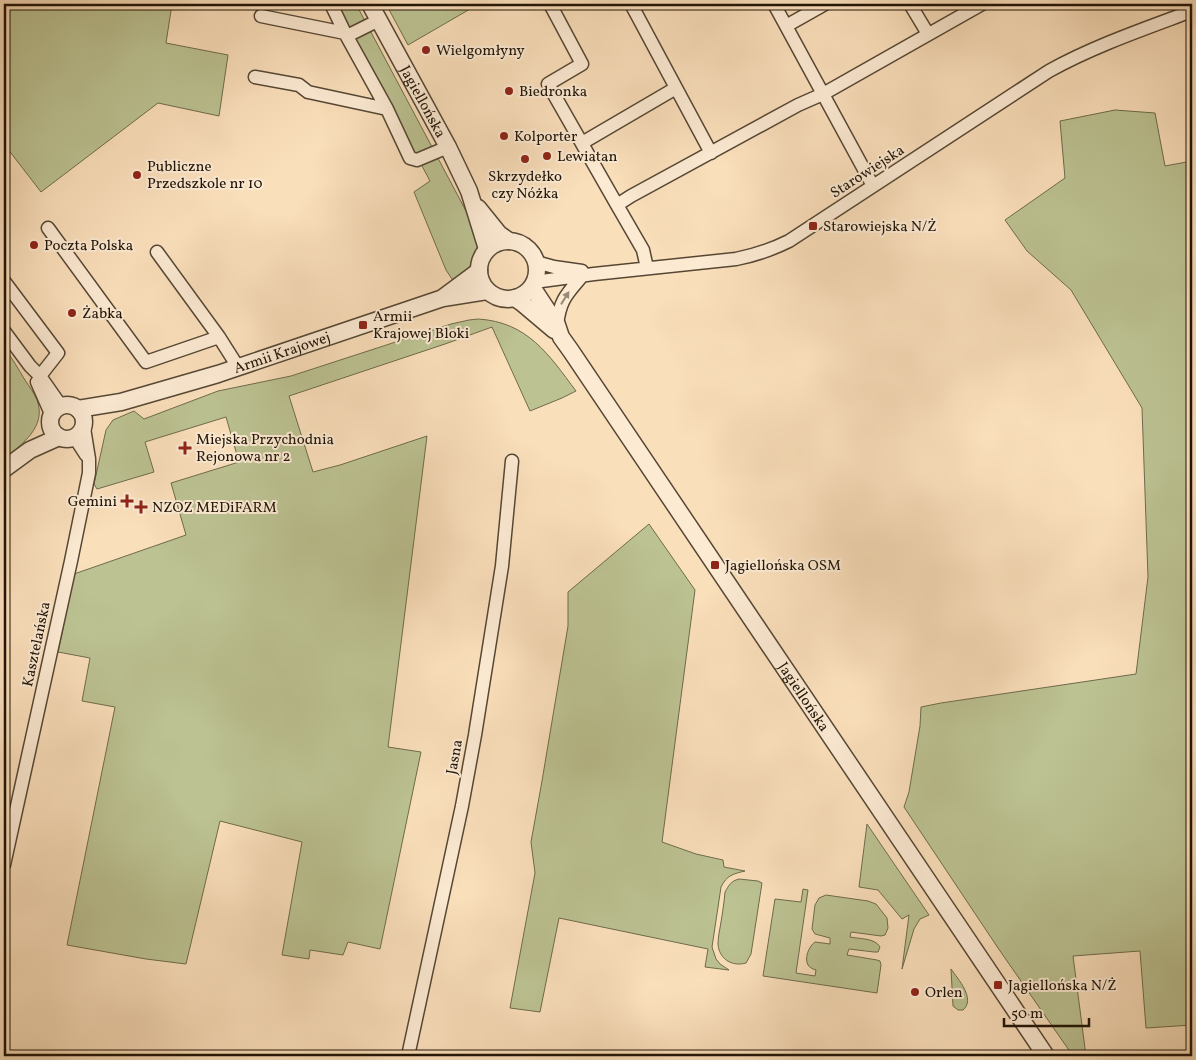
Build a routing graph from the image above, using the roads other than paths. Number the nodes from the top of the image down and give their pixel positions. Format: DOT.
graph roads {
  1 [pos="331,4"];
  2 [pos="550,4"];
  3 [pos="631,4"];
  4 [pos="774,4"];
  5 [pos="825,4"];
  6 [pos="910,4"];
  7 [pos="982,4"];
  8 [pos="375,9"];
  9 [pos="1192,10"];
  10 [pos="261,16"];
  11 [pos="786,26"];
  12 [pos="346,34"];
  13 [pos="928,34"];
  14 [pos="255,77"];
  15 [pos="676,88"];
  16 [pos="823,94"];
  17 [pos="387,109"];
  18 [pos="582,143"];
  19 [pos="448,147"];
  20 [pos="711,153"];
  21 [pos="873,186"];
  22 [pos="472,200"];
  23 [pos="617,205"];
  24 [pos="48,228"];
  25 [pos="508,241"];
  26 [pos="487,250"];
  27 [pos="156,252"];
  28 [pos="536,262"];
  29 [pos="647,268"];
  30 [pos="479,271"];
  31 [pos="589,274"];
  32 [pos="4,281"];
  33 [pos="533,284"];
  34 [pos="487,290"];
  35 [pos="443,298"];
  36 [pos="515,298"];
  37 [pos="4,331"];
  38 [pos="559,331"];
  39 [pos="219,337"];
  40 [pos="30,366"];
  41 [pos="238,367"];
  42 [pos="40,376"];
  43 [pos="68,422"];
  44 [pos="512,460"];
  45 [pos="4,469"];
  46 [pos="4,865"];
  47 [pos="408,1056"];
  48 [pos="1046,1056"];
  1 -- 12 [label="street"];
  2 -- 18 [label="street"];
  3 -- 15 [label="street"];
  4 -- 11 [label="street"];
  5 -- 11 [label="street"];
  6 -- 13 [label="street"];
  7 -- 13 [label="street"];
  8 -- 12 [label="street"];
  8 -- 19 [label="street, Jagiellońska"];
  9 -- 21 [label="street, Starowiejska"];
  10 -- 12 [label="street"];
  11 -- 16 [label="street"];
  12 -- 17 [label="street"];
  13 -- 16 [label="street"];
  14 -- 17 [label="street"];
  15 -- 18 [label="street"];
  15 -- 20 [label="street"];
  16 -- 20 [label="street"];
  16 -- 21 [label="street"];
  17 -- 19 [label="street"];
  18 -- 23 [label="street"];
  19 -- 22 [label="street, Jagiellońska"];
  20 -- 23 [label="street"];
  21 -- 29 [label="street, Starowiejska"];
  22 -- 25 [label="street, Jagiellońska"];
  22 -- 26 [label="street, Jagiellońska"];
  23 -- 29 [label="street"];
  24 -- 39 [label="street"];
  25 -- 26 [label="street"];
  25 -- 28 [label="street"];
  26 -- 30 [label="street"];
  27 -- 39 [label="street"];
  28 -- 31 [label="street"];
  28 -- 33 [label="street"];
  29 -- 31 [label="street, Starowiejska"];
  30 -- 34 [label="street"];
  30 -- 35 [label="street, Armii Krajowej"];
  31 -- 33 [label="street, Starowiejska"];
  38 -- 31 [label="street, one-way"];
  32 -- 42 [label="street"];
  33 -- 36 [label="street"];
  33 -- 38 [label="street, Jagiellońska"];
  34 -- 35 [label="street, Armii Krajowej"];
  34 -- 36 [label="street"];
  35 -- 41 [label="street, Armii Krajowej"];
  36 -- 38 [label="street, Jagiellońska"];
  37 -- 40 [label="street"];
  38 -- 48 [label="street, Jagiellońska"];
  39 -- 41 [label="street"];
  40 -- 42 [label="street"];
  40 -- 43 [label="street"];
  41 -- 43 [label="street, Armii Krajowej"];
  42 -- 43 [label="street"];
  43 -- 45 [label="street, Armii Krajowej"];
  43 -- 46 [label="street, Kasztelańska"];
  44 -- 47 [label="street, Jasna"];
}
